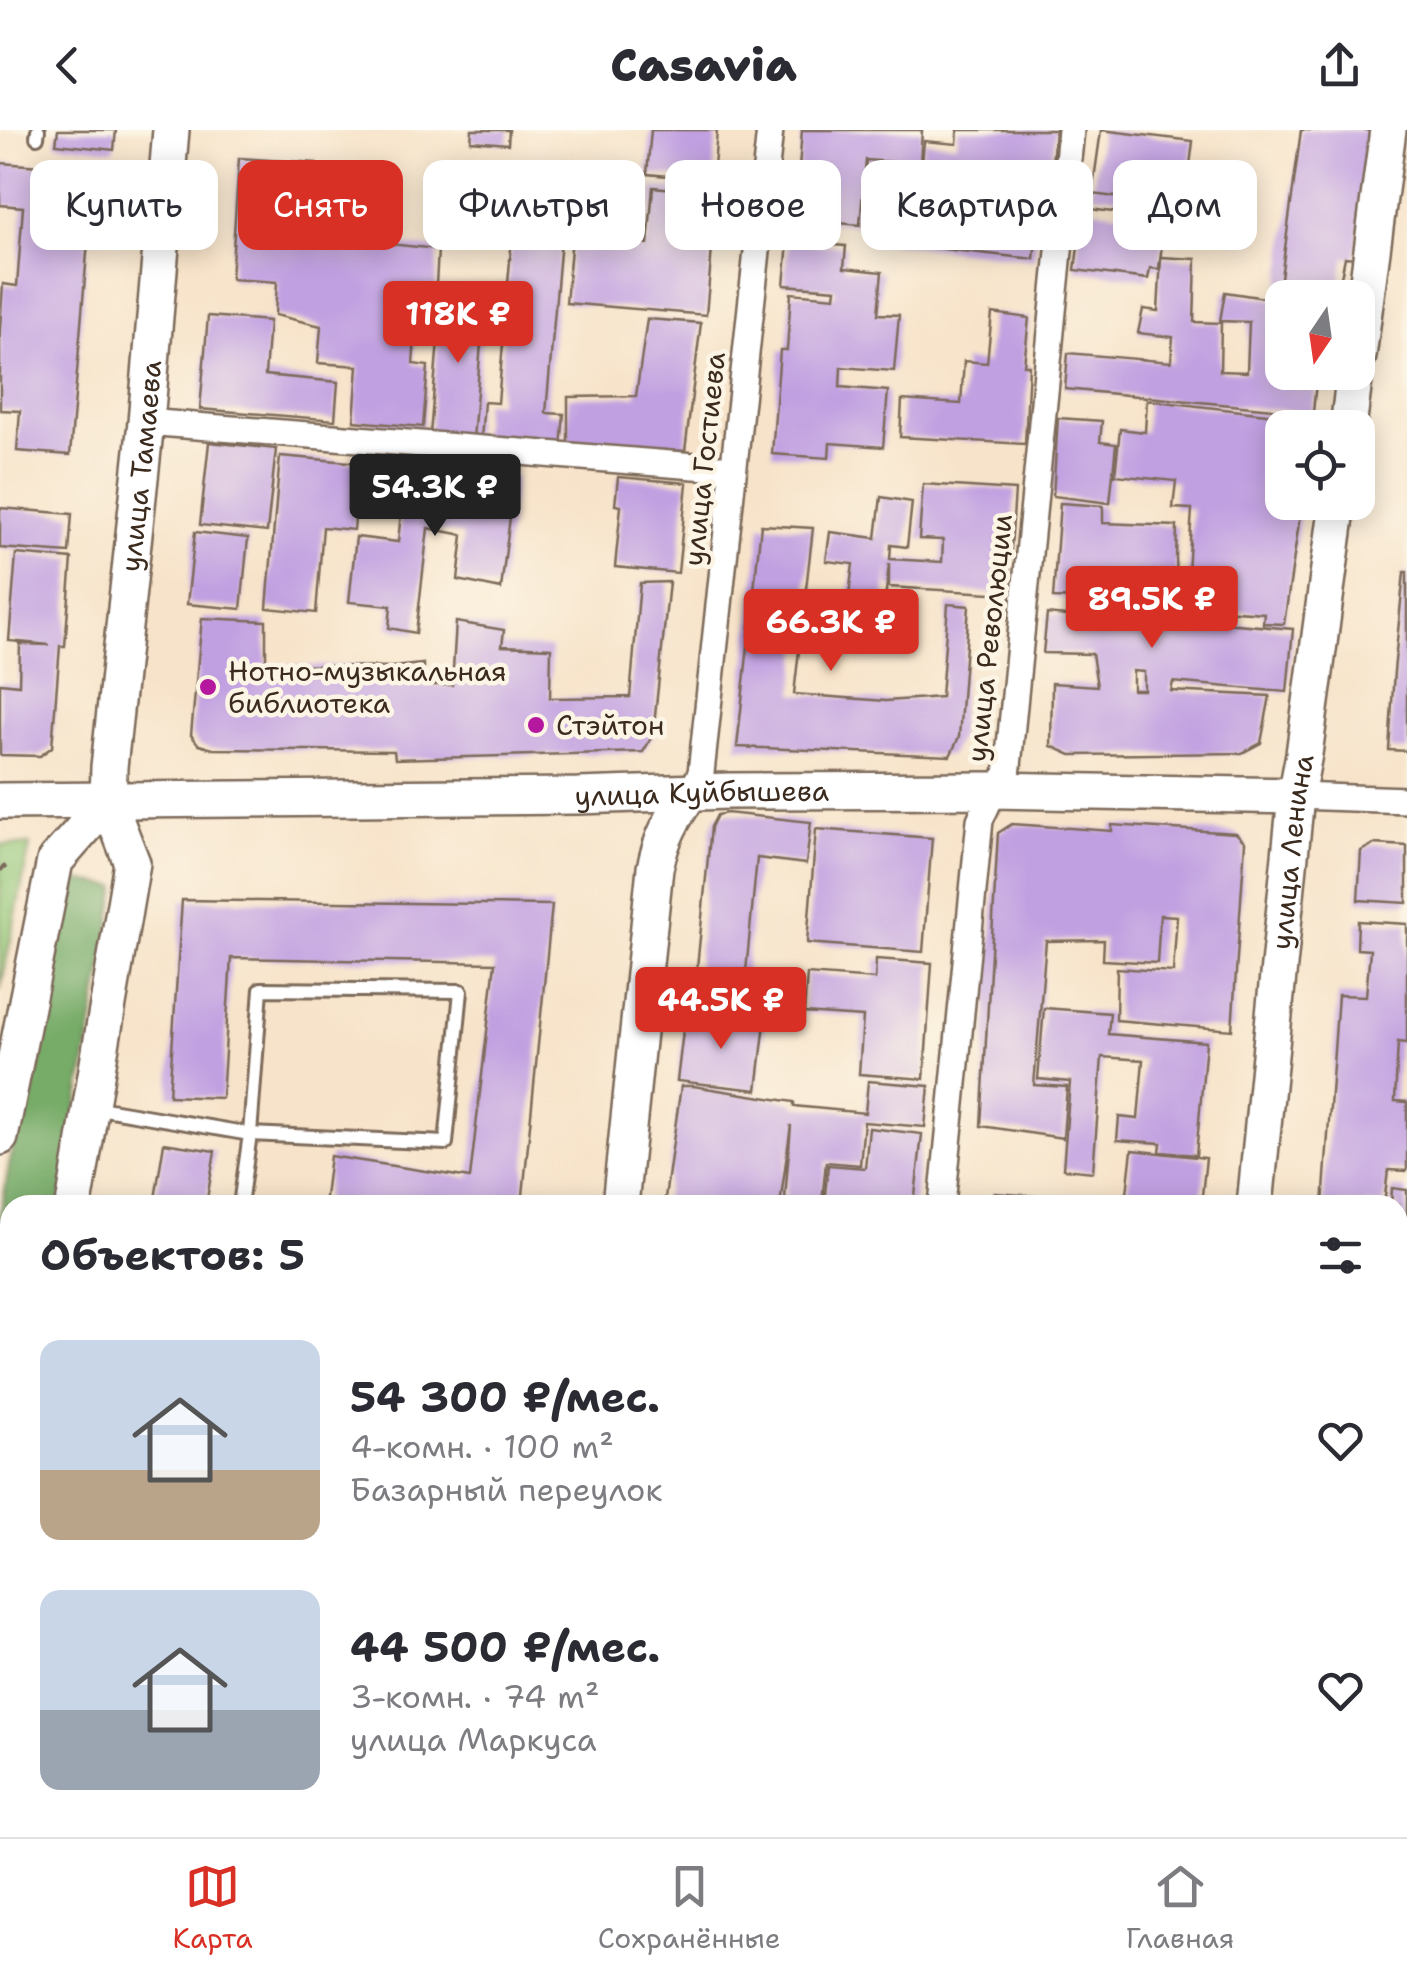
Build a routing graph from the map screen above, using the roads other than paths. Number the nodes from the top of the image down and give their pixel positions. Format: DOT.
graph roads {
  1 [pos="171,130"];
  2 [pos="770,130"];
  3 [pos="1071,130"];
  4 [pos="1388,130"];
  5 [pos="1368,280"];
  6 [pos="146,422"];
  7 [pos="732,469"];
  8 [pos="1336,520"];
  9 [pos="994,790"];
  10 [pos="691,792"];
  11 [pos="1296,796"];
  12 [pos="1407,800"];
  13 [pos="108,801"];
  14 [pos="0,802"];
  15 [pos="90,1107"];
  16 [pos="250,1134"];
  17 [pos="0,1137"];
  18 [pos="76,1195"];
  19 [pos="241,1195"];
  20 [pos="621,1195"];
  21 [pos="943,1195"];
  22 [pos="1255,1195"];
  1 -- 6 [label="main road, улица Тамаева"];
  2 -- 7 [label="street, улица Гостиева"];
  3 -- 9 [label="street, улица Революции"];
  4 -- 5 [label="main road"];
  6 -- 7 [label="street"];
  6 -- 13 [label="main road, улица Тамаева"];
  7 -- 10 [label="street, улица Гостиева"];
  8 -- 11 [label="main road, улица Ленина"];
  9 -- 10 [label="main road, улица Куйбышева"];
  9 -- 11 [label="main road, улица Куйбышева"];
  9 -- 21 [label="street, улица Революции"];
  10 -- 13 [label="main road, улица Куйбышева"];
  10 -- 20 [label="main road"];
  11 -- 12 [label="street, улица Куйбышева"];
  11 -- 22 [label="main road, улица Ленина"];
  13 -- 14 [label="main road, улица Куйбышева"];
  13 -- 15 [label="main road, улица Тамаева"];
  13 -- 17 [label="main road"];
  15 -- 16 [label="lane"];
  15 -- 18 [label="main road, улица Тамаева"];
  16 -- 16 [label="lane"];
  16 -- 19 [label="lane"];
}
